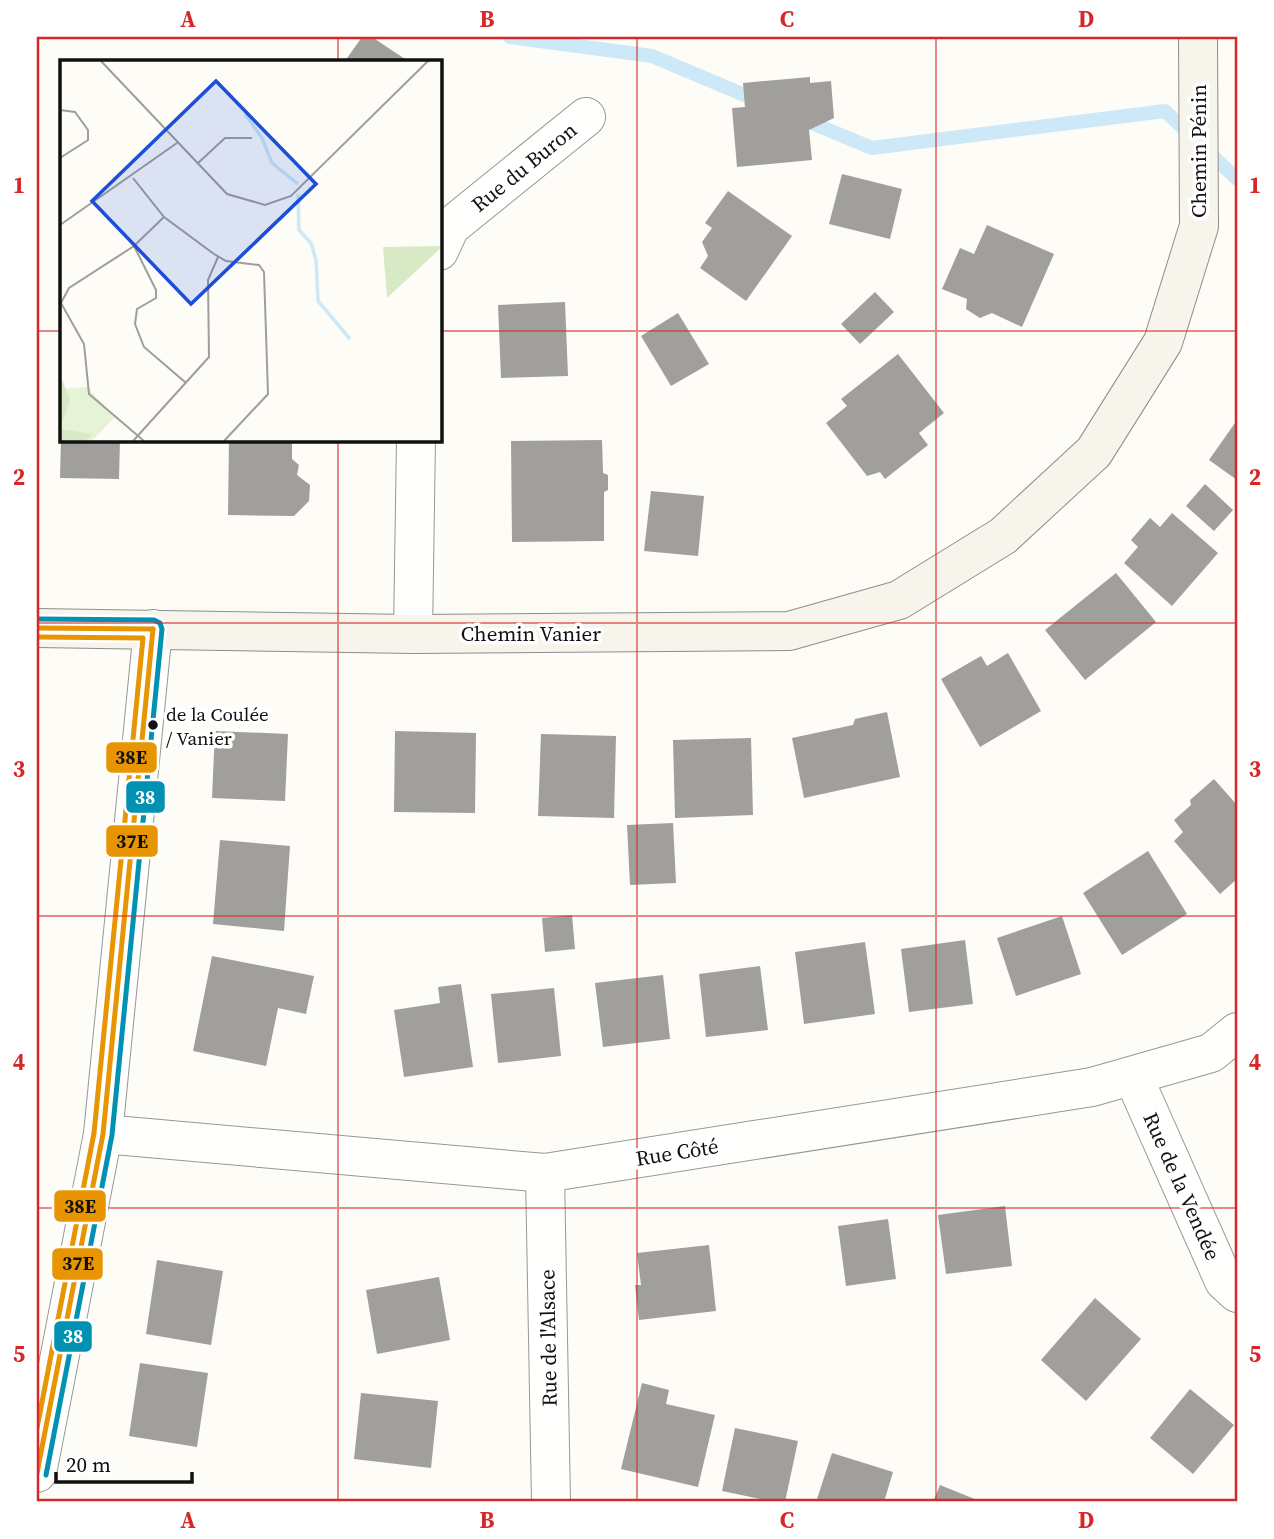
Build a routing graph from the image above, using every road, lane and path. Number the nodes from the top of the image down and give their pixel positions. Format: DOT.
graph roads {
  1 [pos="1198,37"];
  2 [pos="586,117"];
  3 [pos="441,247"];
  4 [pos="416,441"];
  5 [pos="1003,536"];
  6 [pos="37,628"];
  7 [pos="153,629"];
  8 [pos="413,634"];
  9 [pos="1237,1032"];
  10 [pos="1133,1076"];
  11 [pos="103,1134"];
  12 [pos="545,1173"];
  13 [pos="1237,1293"];
  14 [pos="37,1473"];
  15 [pos="551,1502"];
  1 -- 5 [label="street, Chemin Pénin"];
  2 -- 3 [label="street, Rue du Buron"];
  4 -- 8 [label="street"];
  5 -- 8 [label="street, Chemin Vanier"];
  6 -- 7 [label="street, Chemin Vanier"];
  7 -- 8 [label="street, Chemin Vanier"];
  7 -- 11 [label="street"];
  9 -- 10 [label="street, Rue Côté"];
  10 -- 12 [label="street, Rue Côté"];
  10 -- 13 [label="street, Rue de la Vendée"];
  11 -- 12 [label="street, Rue Côté"];
  11 -- 14 [label="street"];
  12 -- 15 [label="street, Rue de l'Alsace"];
}
